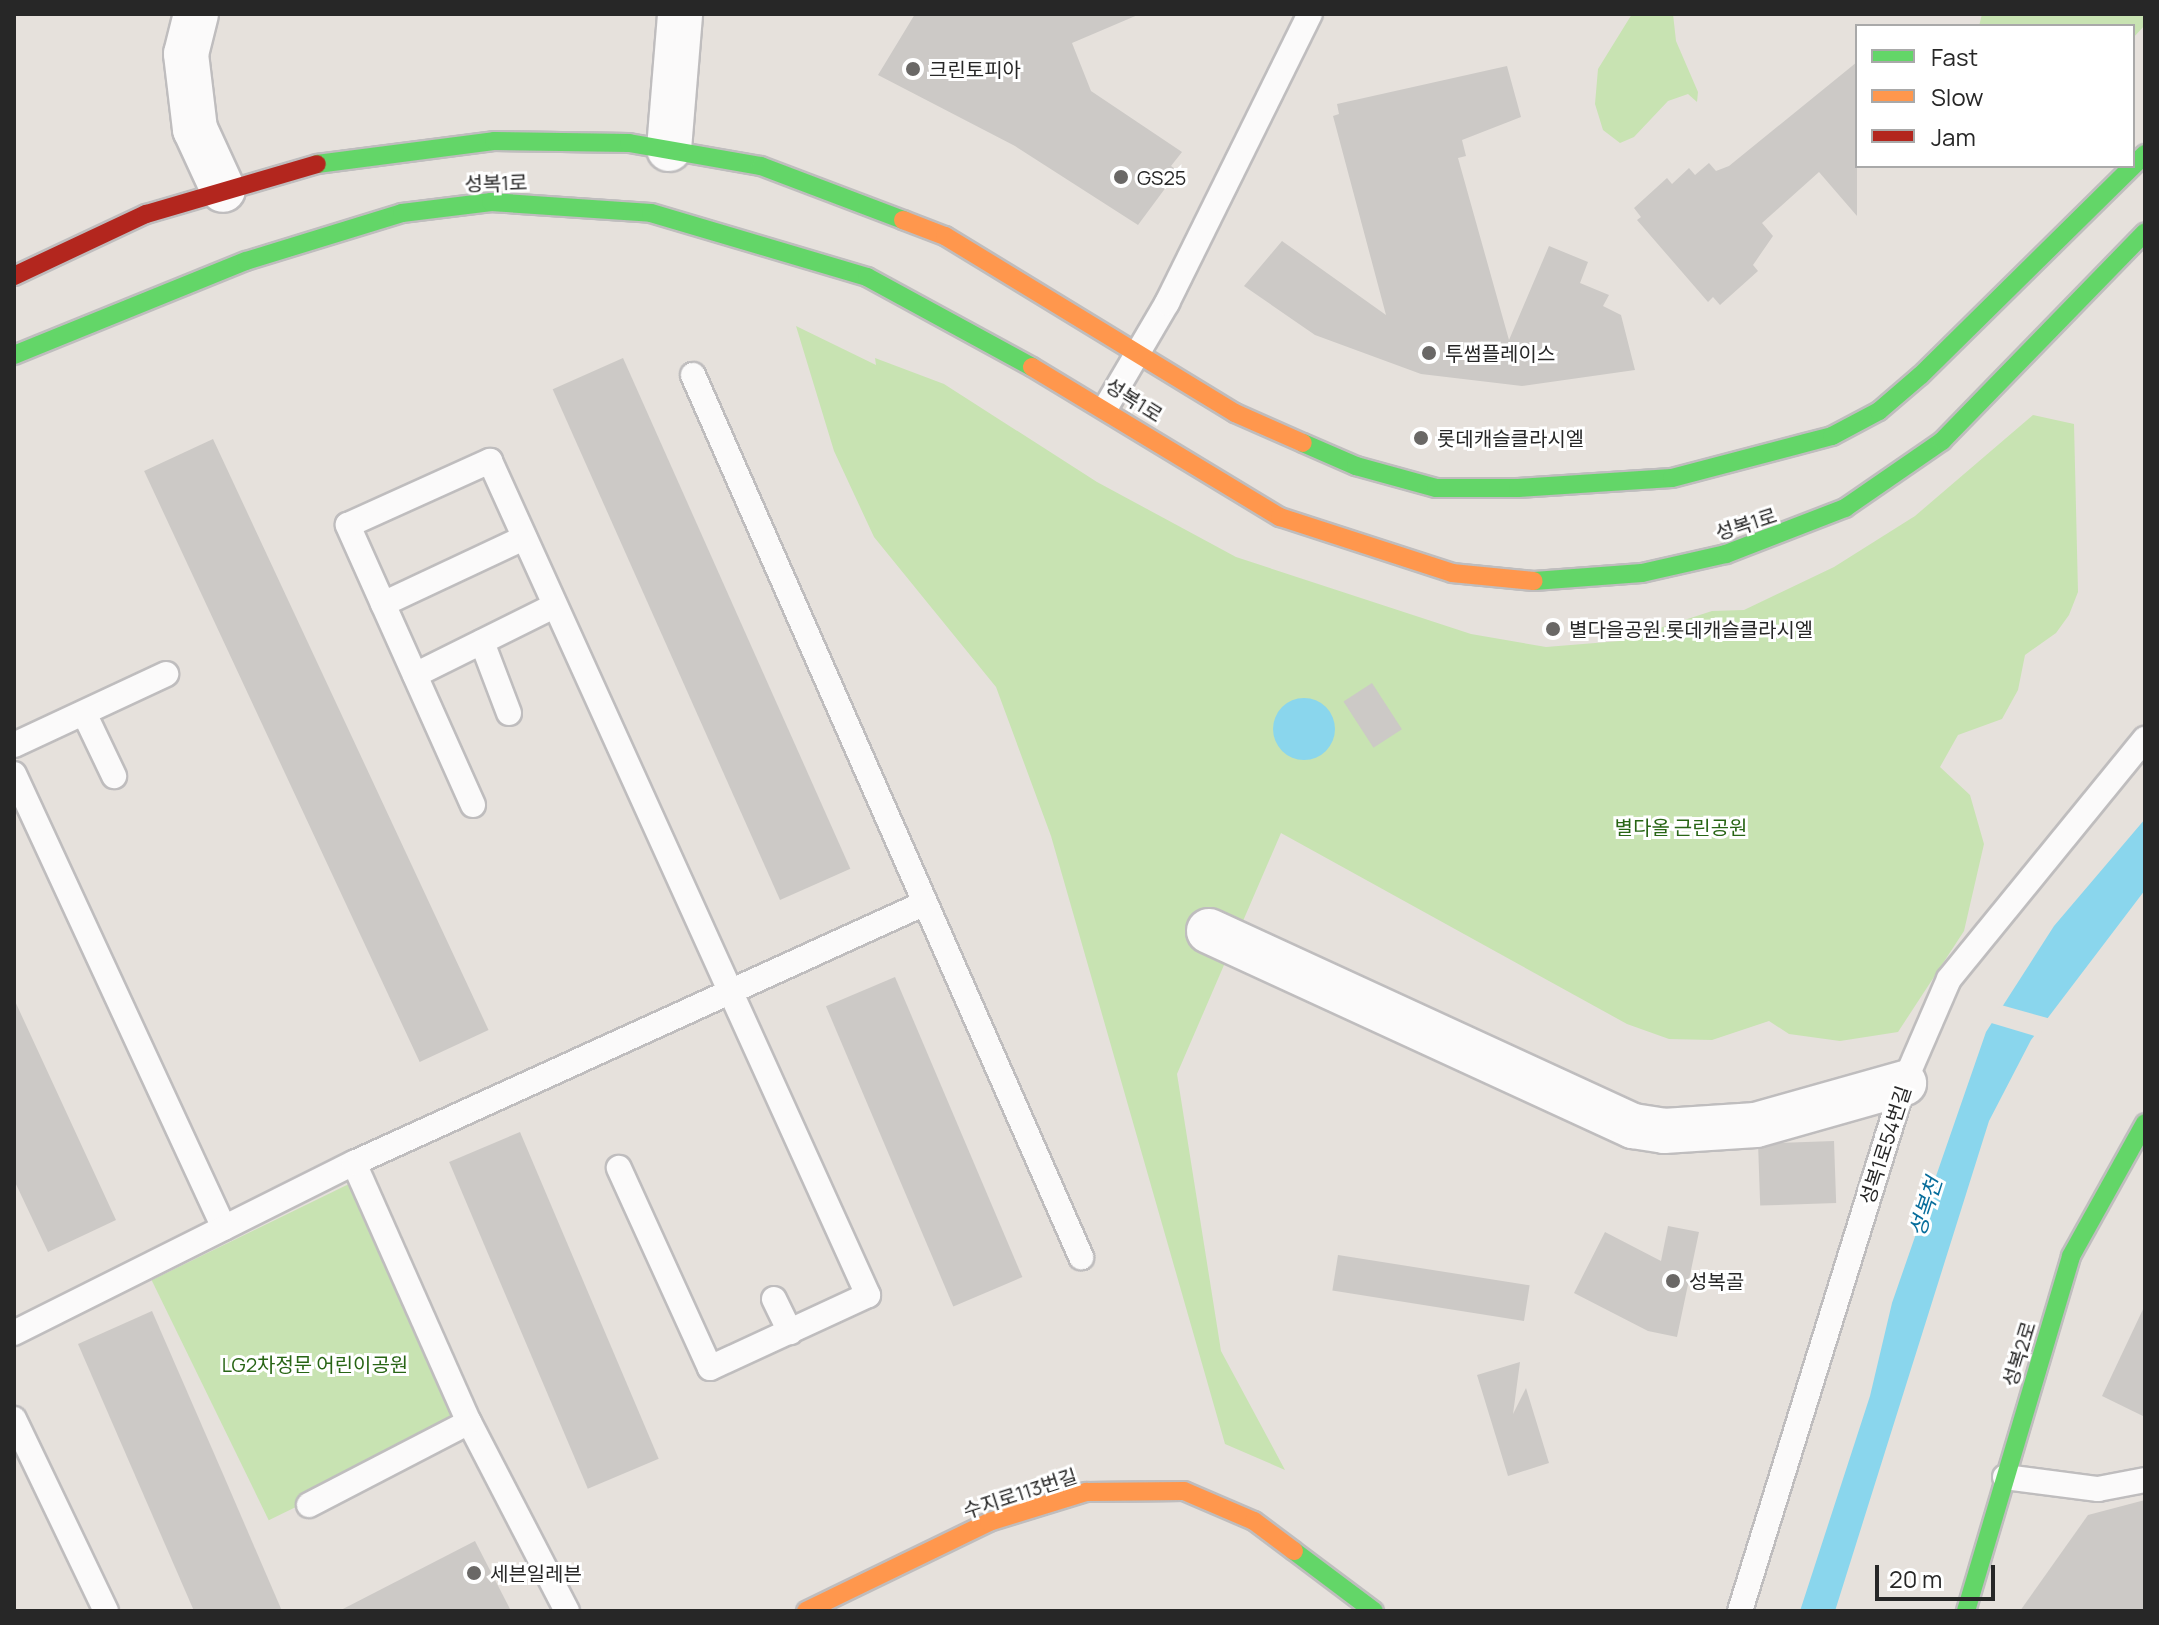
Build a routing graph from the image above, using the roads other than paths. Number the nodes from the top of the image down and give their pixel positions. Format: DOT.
graph roads {
  1 [pos="196,14"];
  2 [pos="680,14"];
  3 [pos="1310,14"];
  4 [pos="669,149"];
  5 [pos="2132,168"];
  6 [pos="223,190"];
  7 [pos="2145,232"];
  8 [pos="14,276"];
  9 [pos="1139,352"];
  10 [pos="14,355"];
  11 [pos="693,375"];
  12 [pos="1106,407"];
  13 [pos="524,538"];
  14 [pos="383,604"];
  15 [pos="554,606"];
  16 [pos="482,642"];
  17 [pos="166,674"];
  18 [pos="415,675"];
  19 [pos="84,713"];
  20 [pos="509,713"];
  21 [pos="2145,739"];
  22 [pos="14,745"];
  23 [pos="14,774"];
  24 [pos="114,776"];
  25 [pos="473,805"];
  26 [pos="925,903"];
  27 [pos="1209,931"];
  28 [pos="727,993"];
  29 [pos="1904,1083"];
  30 [pos="2145,1123"];
  31 [pos="354,1163"];
  32 [pos="619,1168"];
  33 [pos="224,1228"];
  34 [pos="1081,1257"];
  35 [pos="774,1299"];
  36 [pos="790,1332"];
  37 [pos="14,1333"];
  38 [pos="14,1419"];
  39 [pos="469,1422"];
  40 [pos="2005,1477"];
  41 [pos="2145,1480"];
  42 [pos="309,1505"];
  43 [pos="106,1611"];
  44 [pos="567,1611"];
  45 [pos="806,1611"];
  46 [pos="1374,1611"];
  47 [pos="1740,1611"];
  48 [pos="1966,1611"];
  1 -- 6 [label="street"];
  2 -- 4 [label="street"];
  3 -- 9 [label="lane"];
  4 -- 6 [label="street, 성복1로"];
  4 -- 9 [label="street, 성복1로"];
  5 -- 9 [label="street, 성복1로"];
  6 -- 8 [label="street, 성복1로"];
  7 -- 12 [label="street, 성복1로"];
  9 -- 12 [label="lane"];
  10 -- 12 [label="street, 성복1로"];
  11 -- 26 [label="lane"];
  13 -- 14 [label="lane"];
  13 -- 14 [label="lane"];
  13 -- 15 [label="lane"];
  14 -- 18 [label="lane"];
  15 -- 16 [label="lane"];
  15 -- 28 [label="lane"];
  16 -- 18 [label="lane"];
  16 -- 20 [label="lane"];
  17 -- 19 [label="lane"];
  18 -- 25 [label="lane"];
  19 -- 22 [label="lane"];
  19 -- 24 [label="lane"];
  21 -- 29 [label="lane, 성복1로54번길"];
  23 -- 33 [label="lane"];
  26 -- 28 [label="lane"];
  26 -- 34 [label="lane"];
  27 -- 29 [label="street"];
  28 -- 31 [label="lane"];
  28 -- 36 [label="lane"];
  29 -- 47 [label="lane, 성복1로54번길"];
  30 -- 40 [label="street, 성복2로"];
  31 -- 33 [label="lane"];
  31 -- 39 [label="lane"];
  32 -- 36 [label="lane"];
  33 -- 37 [label="lane"];
  35 -- 36 [label="lane"];
  38 -- 43 [label="lane"];
  39 -- 42 [label="lane"];
  39 -- 44 [label="lane"];
  40 -- 41 [label="lane"];
  40 -- 48 [label="street, 성복2로"];
  45 -- 46 [label="street, 수지로113번길"];
}
